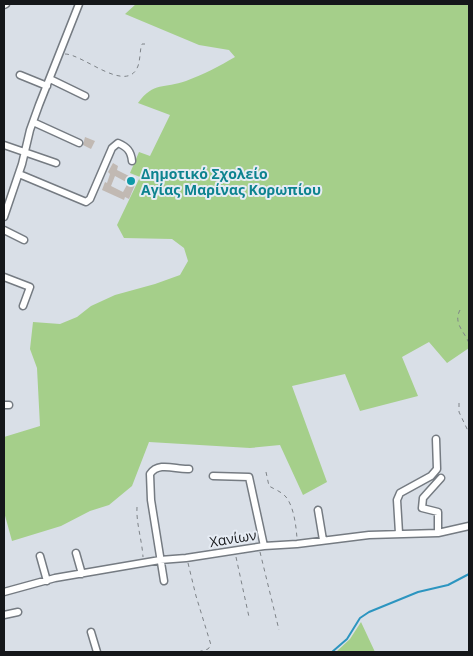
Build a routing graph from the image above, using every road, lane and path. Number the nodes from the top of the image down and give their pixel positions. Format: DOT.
graph roads {
  1 [pos="78,4"];
  2 [pos="145,44"];
  3 [pos="59,55"];
  4 [pos="20,75"];
  5 [pos="50,79"];
  6 [pos="47,86"];
  7 [pos="85,96"];
  8 [pos="33,122"];
  9 [pos="79,142"];
  10 [pos="4,145"];
  11 [pos="25,152"];
  12 [pos="132,161"];
  13 [pos="56,163"];
  14 [pos="19,174"];
  15 [pos="4,217"];
  16 [pos="4,230"];
  17 [pos="24,240"];
  18 [pos="4,277"];
  19 [pos="23,306"];
  20 [pos="460,310"];
  21 [pos="469,344"];
  22 [pos="459,403"];
  23 [pos="469,433"];
  24 [pos="436,439"];
  25 [pos="189,469"];
  26 [pos="266,472"];
  27 [pos="213,476"];
  28 [pos="441,478"];
  29 [pos="137,507"];
  30 [pos="318,510"];
  31 [pos="469,526"];
  32 [pos="438,533"];
  33 [pos="399,534"];
  34 [pos="323,540"];
  35 [pos="297,544"];
  36 [pos="261,546"];
  37 [pos="235,551"];
  38 [pos="76,554"];
  39 [pos="40,556"];
  40 [pos="186,558"];
  41 [pos="160,560"];
  42 [pos="143,562"];
  43 [pos="82,574"];
  44 [pos="46,581"];
  45 [pos="164,581"];
  46 [pos="4,592"];
  47 [pos="18,612"];
  48 [pos="4,615"];
  49 [pos="249,617"];
  50 [pos="279,630"];
  51 [pos="91,632"];
  52 [pos="97,652"];
  53 [pos="198,652"];
  1 -- 3 [label="street"];
  2 -- 3 [label="path"];
  3 -- 5 [label="street"];
  4 -- 6 [label="street"];
  5 -- 6 [label="street"];
  5 -- 7 [label="street"];
  6 -- 8 [label="street"];
  8 -- 9 [label="street"];
  8 -- 11 [label="street"];
  10 -- 11 [label="street"];
  11 -- 13 [label="street"];
  11 -- 14 [label="street"];
  12 -- 14 [label="street"];
  14 -- 15 [label="street"];
  16 -- 17 [label="street"];
  18 -- 19 [label="street"];
  20 -- 21 [label="path"];
  22 -- 23 [label="path"];
  24 -- 33 [label="street"];
  25 -- 41 [label="street"];
  26 -- 35 [label="path"];
  27 -- 36 [label="street"];
  28 -- 32 [label="street"];
  29 -- 42 [label="path"];
  30 -- 34 [label="street"];
  31 -- 32 [label="street, Χανίων"];
  32 -- 33 [label="street, Χανίων"];
  33 -- 34 [label="street, Χανίων"];
  34 -- 35 [label="street, Χανίων"];
  35 -- 36 [label="street, Χανίων"];
  36 -- 37 [label="street, Χανίων"];
  36 -- 50 [label="path"];
  37 -- 40 [label="street, Χανίων"];
  37 -- 49 [label="path"];
  38 -- 43 [label="street"];
  39 -- 44 [label="street"];
  40 -- 41 [label="street, Χανίων"];
  40 -- 53 [label="path"];
  41 -- 42 [label="street, Χανίων"];
  41 -- 45 [label="street"];
  42 -- 43 [label="street, Χανίων"];
  43 -- 44 [label="street, Χανίων"];
  44 -- 46 [label="street, Χανίων"];
  47 -- 48 [label="street"];
  51 -- 52 [label="street"];
}
